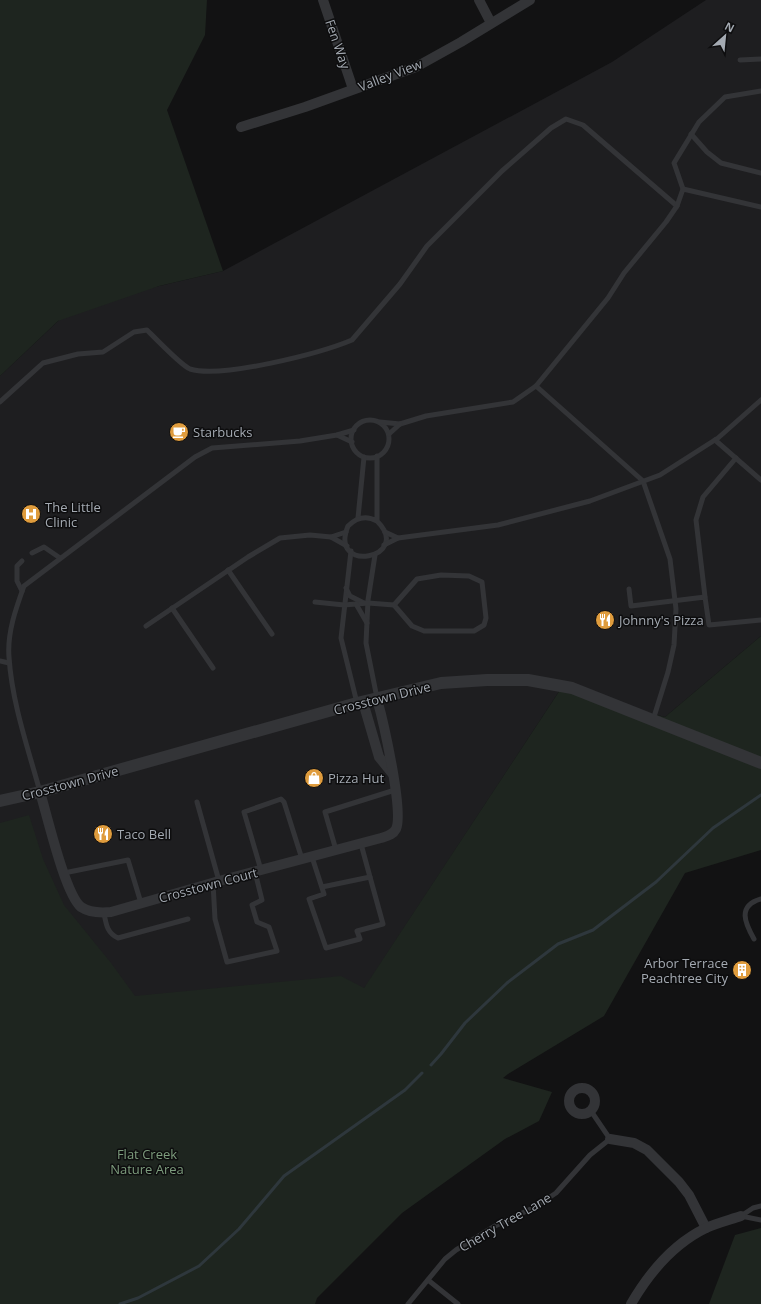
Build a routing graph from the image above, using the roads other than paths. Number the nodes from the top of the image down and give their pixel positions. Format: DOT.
graph roads {
  1 [pos="323,0"];
  2 [pos="479,0"];
  3 [pos="530,0"];
  4 [pos="490,23"];
  5 [pos="761,58"];
  6 [pos="740,60"];
  7 [pos="353,89"];
  8 [pos="761,91"];
  9 [pos="241,127"];
  10 [pos="691,134"];
  11 [pos="761,173"];
  12 [pos="683,189"];
  13 [pos="677,206"];
  14 [pos="761,206"];
  15 [pos="536,386"];
  16 [pos="761,400"];
  17 [pos="0,402"];
  18 [pos="380,422"];
  19 [pos="400,424"];
  20 [pos="354,430"];
  21 [pos="389,434"];
  22 [pos="337,435"];
  23 [pos="715,440"];
  24 [pos="352,442"];
  25 [pos="377,456"];
  26 [pos="364,457"];
  27 [pos="736,458"];
  28 [pos="761,480"];
  29 [pos="643,481"];
  30 [pos="358,518"];
  31 [pos="377,521"];
  32 [pos="346,532"];
  33 [pos="385,532"];
  34 [pos="331,537"];
  35 [pos="398,538"];
  36 [pos="384,545"];
  37 [pos="347,546"];
  38 [pos="351,551"];
  39 [pos="32,553"];
  40 [pos="375,555"];
  41 [pos="60,558"];
  42 [pos="22,561"];
  43 [pos="228,570"];
  44 [pos="346,588"];
  45 [pos="629,588"];
  46 [pos="22,591"];
  47 [pos="705,597"];
  48 [pos="675,600"];
  49 [pos="315,602"];
  50 [pos="366,603"];
  51 [pos="356,604"];
  52 [pos="344,605"];
  53 [pos="394,605"];
  54 [pos="172,608"];
  55 [pos="761,620"];
  56 [pos="367,624"];
  57 [pos="146,626"];
  58 [pos="272,634"];
  59 [pos="0,661"];
  60 [pos="10,662"];
  61 [pos="213,668"];
  62 [pos="377,699"];
  63 [pos="360,702"];
  64 [pos="652,720"];
  65 [pos="761,763"];
  66 [pos="392,774"];
  67 [pos="394,790"];
  68 [pos="40,792"];
  69 [pos="0,801"];
  70 [pos="197,802"];
  71 [pos="361,844"];
  72 [pos="336,850"];
  73 [pos="307,858"];
  74 [pos="258,871"];
  75 [pos="64,873"];
  76 [pos="370,877"];
  77 [pos="216,882"];
  78 [pos="322,887"];
  79 [pos="761,899"];
  80 [pos="141,903"];
  81 [pos="104,913"];
  82 [pos="188,919"];
  83 [pos="754,939"];
  84 [pos="591,1111"];
  85 [pos="610,1139"];
  86 [pos="761,1206"];
  87 [pos="741,1216"];
  88 [pos="761,1220"];
  89 [pos="706,1228"];
  90 [pos="428,1280"];
  91 [pos="408,1304"];
  92 [pos="458,1304"];
  93 [pos="631,1304"];
  1 -- 7 [label="street, Fen Way"];
  2 -- 4 [label="street"];
  3 -- 4 [label="street, Valley View"];
  4 -- 7 [label="street, Valley View"];
  5 -- 6 [label="lane"];
  7 -- 9 [label="street, Valley View"];
  8 -- 10 [label="lane"];
  10 -- 11 [label="lane"];
  10 -- 12 [label="lane"];
  12 -- 13 [label="lane"];
  12 -- 14 [label="lane"];
  13 -- 15 [label="lane"];
  13 -- 17 [label="lane"];
  15 -- 19 [label="lane"];
  15 -- 29 [label="lane"];
  16 -- 23 [label="lane"];
  18 -- 19 [label="lane"];
  18 -- 20 [label="lane"];
  18 -- 21 [label="lane"];
  19 -- 21 [label="lane"];
  20 -- 22 [label="lane"];
  20 -- 24 [label="lane"];
  21 -- 25 [label="lane"];
  22 -- 24 [label="lane"];
  22 -- 41 [label="lane"];
  23 -- 27 [label="lane"];
  23 -- 29 [label="lane"];
  24 -- 26 [label="lane"];
  25 -- 26 [label="lane"];
  25 -- 31 [label="lane"];
  26 -- 30 [label="lane"];
  27 -- 28 [label="lane"];
  27 -- 47 [label="lane"];
  29 -- 35 [label="lane"];
  29 -- 48 [label="lane"];
  30 -- 31 [label="lane"];
  30 -- 32 [label="lane"];
  31 -- 33 [label="lane"];
  32 -- 34 [label="lane"];
  32 -- 37 [label="lane"];
  33 -- 35 [label="lane"];
  33 -- 36 [label="lane"];
  34 -- 37 [label="lane"];
  34 -- 43 [label="lane"];
  35 -- 36 [label="lane"];
  36 -- 40 [label="lane"];
  37 -- 38 [label="lane"];
  38 -- 40 [label="lane"];
  38 -- 44 [label="lane"];
  39 -- 41 [label="lane"];
  40 -- 50 [label="lane"];
  41 -- 46 [label="lane"];
  42 -- 46 [label="lane"];
  43 -- 54 [label="lane"];
  43 -- 58 [label="lane"];
  44 -- 50 [label="lane"];
  44 -- 52 [label="lane"];
  45 -- 48 [label="lane"];
  46 -- 60 [label="lane"];
  47 -- 48 [label="lane"];
  47 -- 55 [label="lane"];
  48 -- 64 [label="lane"];
  49 -- 52 [label="lane"];
  50 -- 51 [label="lane"];
  50 -- 53 [label="lane"];
  50 -- 56 [label="lane"];
  51 -- 52 [label="lane"];
  51 -- 56 [label="lane"];
  52 -- 63 [label="lane"];
  53 -- 53 [label="lane"];
  54 -- 57 [label="lane"];
  54 -- 61 [label="lane"];
  56 -- 62 [label="lane"];
  59 -- 60 [label="lane"];
  60 -- 68 [label="lane"];
  62 -- 63 [label="street, Crosstown Drive"];
  62 -- 64 [label="street, Crosstown Drive"];
  62 -- 66 [label="street, Crosstown Court"];
  63 -- 66 [label="street"];
  63 -- 68 [label="street, Crosstown Drive"];
  64 -- 65 [label="street, Crosstown Drive"];
  66 -- 67 [label="street, Crosstown Court"];
  67 -- 71 [label="street, Crosstown Court"];
  67 -- 72 [label="lane"];
  68 -- 69 [label="street, Crosstown Drive"];
  68 -- 75 [label="street, Crosstown Court"];
  70 -- 77 [label="lane"];
  71 -- 72 [label="street, Crosstown Court"];
  71 -- 76 [label="lane"];
  72 -- 73 [label="street, Crosstown Court"];
  73 -- 74 [label="street, Crosstown Court"];
  73 -- 74 [label="lane"];
  73 -- 78 [label="lane"];
  74 -- 77 [label="street, Crosstown Court"];
  74 -- 77 [label="lane"];
  75 -- 80 [label="lane"];
  75 -- 81 [label="street, Crosstown Court"];
  76 -- 78 [label="lane"];
  76 -- 78 [label="lane"];
  77 -- 80 [label="street, Crosstown Court"];
  79 -- 83 [label="lane"];
  80 -- 81 [label="street, Crosstown Court"];
  81 -- 82 [label="lane"];
  84 -- 85 [label="lane"];
  85 -- 89 [label="street"];
  85 -- 90 [label="lane, Cherry Tree Lane"];
  86 -- 87 [label="lane"];
  87 -- 88 [label="lane"];
  87 -- 89 [label="street"];
  89 -- 93 [label="street"];
  90 -- 91 [label="lane, Cherry Tree Lane"];
  90 -- 92 [label="lane"];
}
